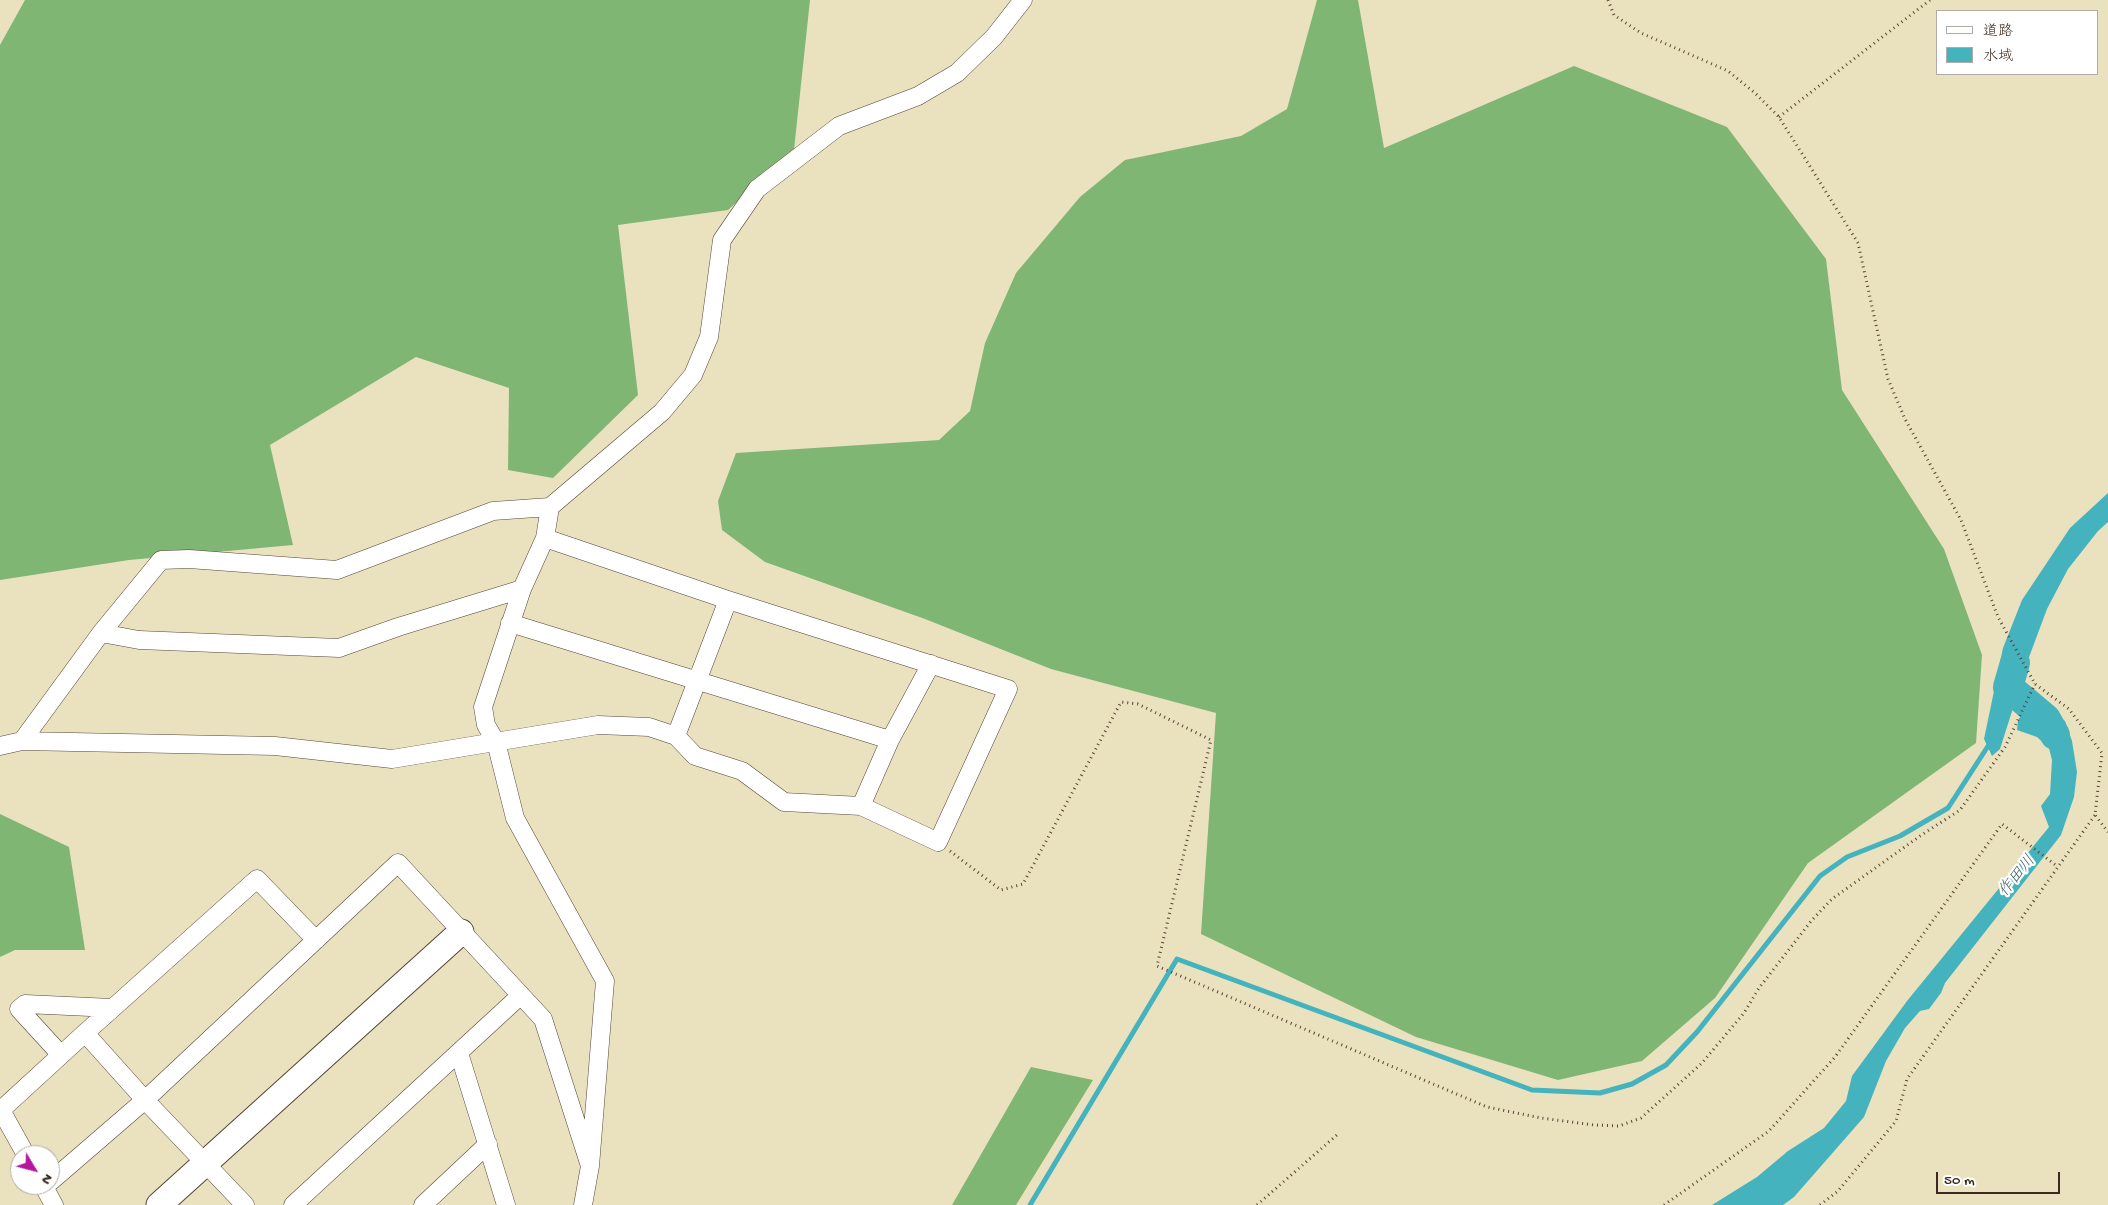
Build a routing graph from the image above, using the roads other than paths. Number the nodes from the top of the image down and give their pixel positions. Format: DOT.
graph roads {
  1 [pos="1023,0"];
  2 [pos="550,507"];
  3 [pos="545,538"];
  4 [pos="522,589"];
  5 [pos="728,600"];
  6 [pos="510,623"];
  7 [pos="101,633"];
  8 [pos="931,664"];
  9 [pos="698,681"];
  10 [pos="676,736"];
  11 [pos="890,740"];
  12 [pos="22,741"];
  13 [pos="496,742"];
  14 [pos="0,746"];
  15 [pos="862,806"];
  16 [pos="461,932"];
  17 [pos="316,940"];
  18 [pos="521,996"];
  19 [pos="112,1008"];
  20 [pos="85,1032"];
  21 [pos="459,1053"];
  22 [pos="61,1055"];
  23 [pos="145,1100"];
  24 [pos="488,1144"];
  25 [pos="20,1145"];
  26 [pos="205,1163"];
  27 [pos="590,1166"];
  28 [pos="60,1180"];
  29 [pos="159,1205"];
  30 [pos="245,1205"];
  31 [pos="293,1205"];
  32 [pos="423,1205"];
  33 [pos="506,1205"];
  34 [pos="583,1205"];
  1 -- 2 [label="street"];
  2 -- 3 [label="street"];
  2 -- 7 [label="street"];
  3 -- 4 [label="street"];
  3 -- 5 [label="street"];
  4 -- 6 [label="street"];
  4 -- 7 [label="street"];
  5 -- 8 [label="street"];
  5 -- 9 [label="street"];
  6 -- 9 [label="street"];
  6 -- 13 [label="street"];
  7 -- 12 [label="street"];
  8 -- 11 [label="street"];
  8 -- 15 [label="street"];
  9 -- 10 [label="street"];
  9 -- 11 [label="street"];
  10 -- 13 [label="street"];
  10 -- 15 [label="street"];
  11 -- 15 [label="street"];
  12 -- 13 [label="street"];
  12 -- 14 [label="street"];
  13 -- 27 [label="street"];
  16 -- 17 [label="street"];
  16 -- 18 [label="street"];
  16 -- 26 [label="street"];
  17 -- 19 [label="street"];
  17 -- 23 [label="street"];
  18 -- 21 [label="street"];
  18 -- 27 [label="street"];
  19 -- 20 [label="street"];
  19 -- 22 [label="street"];
  20 -- 22 [label="street"];
  20 -- 23 [label="street"];
  21 -- 24 [label="street"];
  21 -- 31 [label="street"];
  22 -- 25 [label="street"];
  23 -- 26 [label="street"];
  23 -- 28 [label="street"];
  24 -- 32 [label="street"];
  24 -- 33 [label="street"];
  26 -- 29 [label="street"];
  26 -- 30 [label="street"];
  27 -- 34 [label="street"];
}
